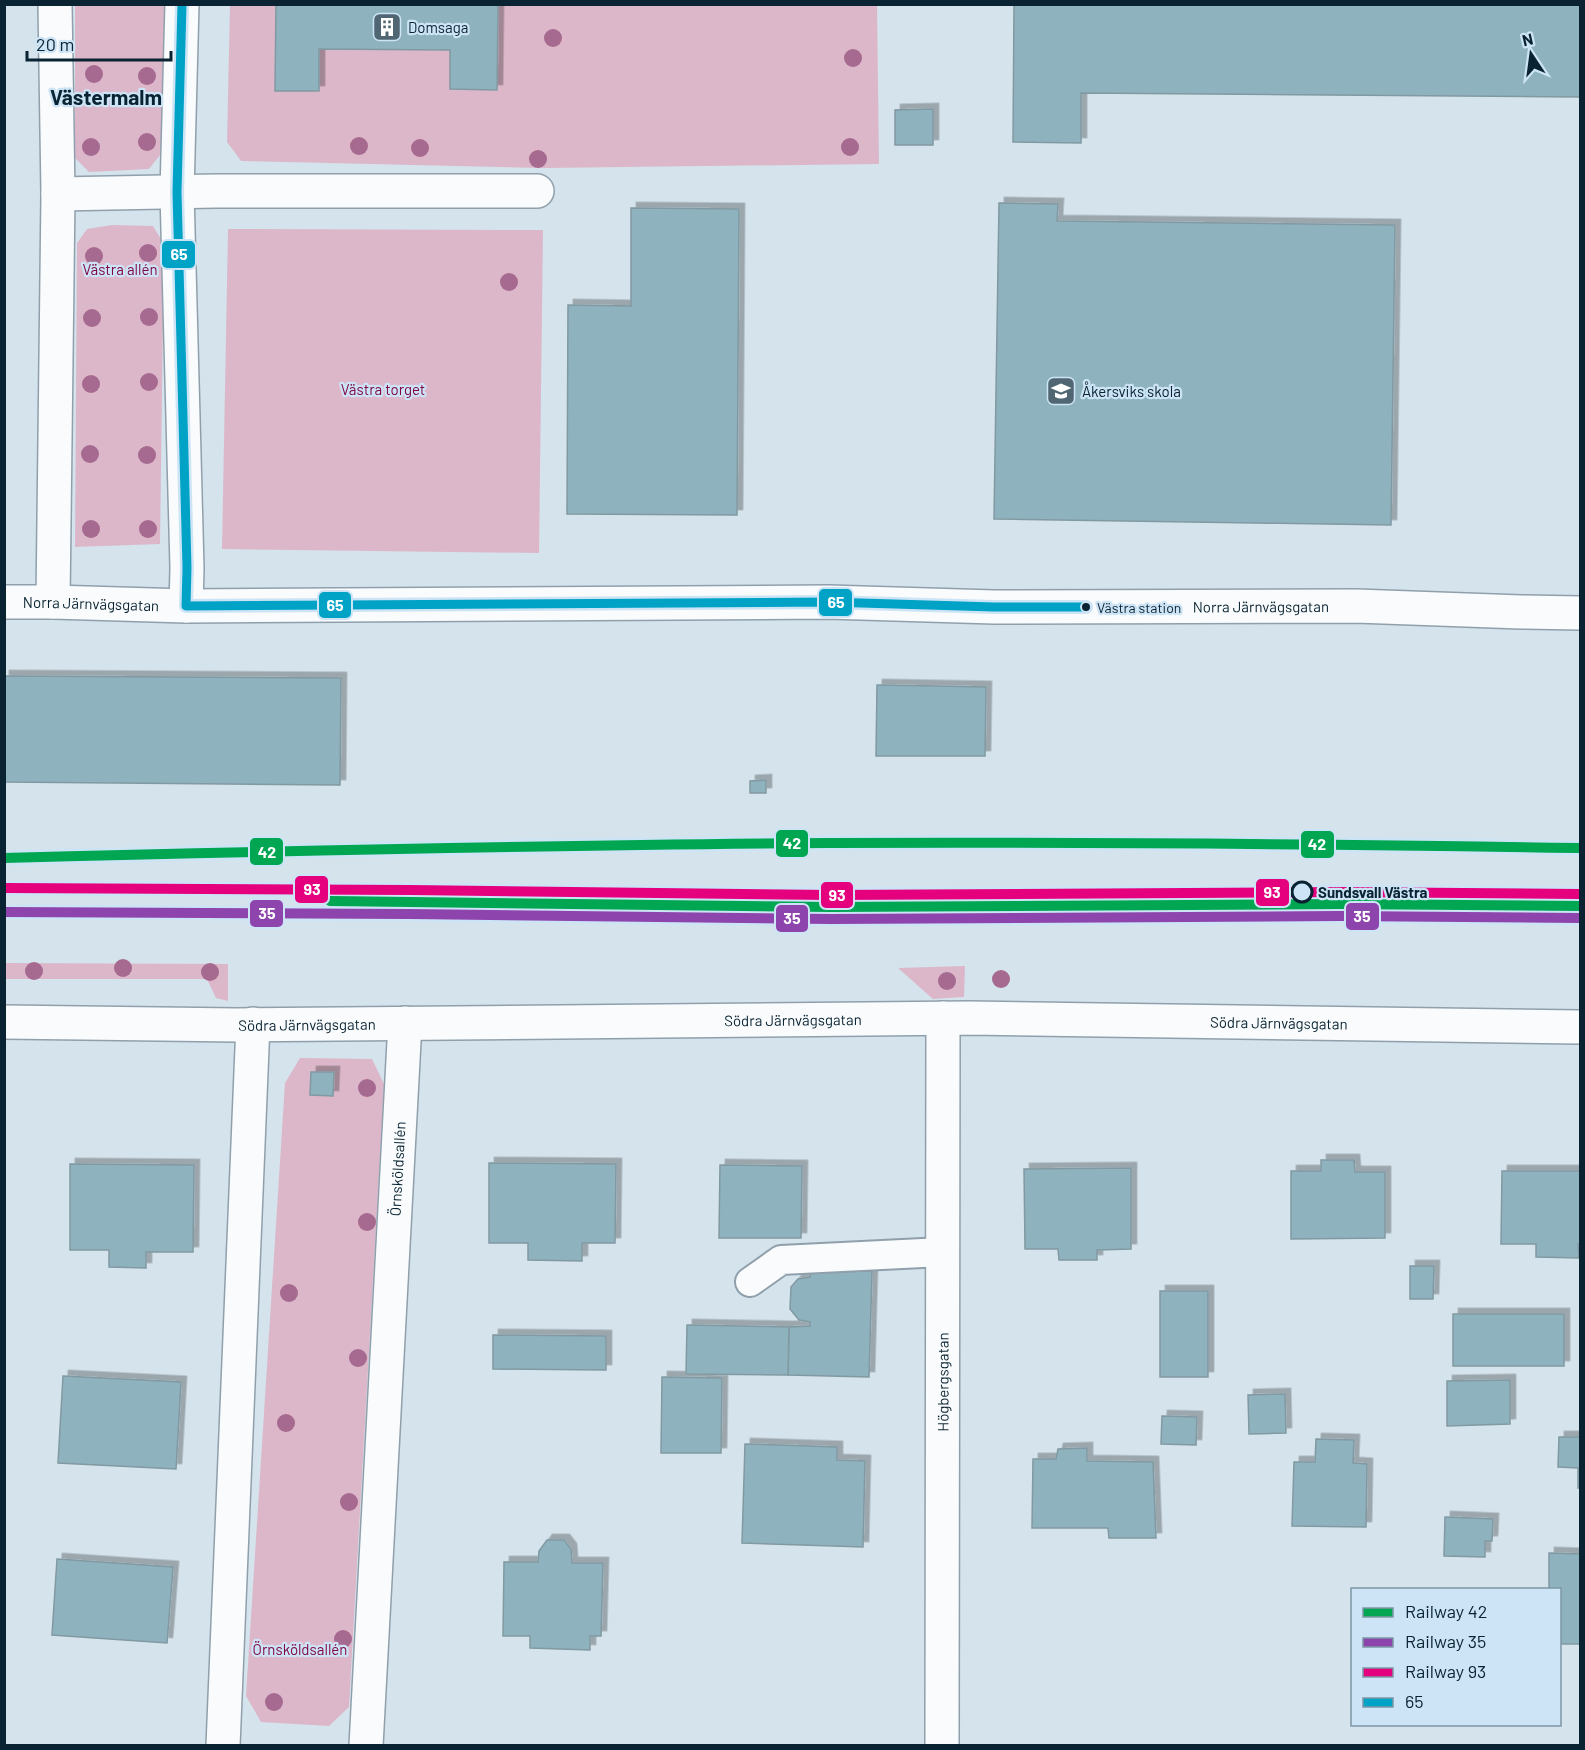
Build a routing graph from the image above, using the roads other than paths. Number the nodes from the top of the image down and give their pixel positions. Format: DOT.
graph roads {
  1 [pos="56,4"];
  2 [pos="182,4"];
  3 [pos="537,191"];
  4 [pos="177,192"];
  5 [pos="58,194"];
  6 [pos="4,602"];
  7 [pos="53,602"];
  8 [pos="186,606"];
  9 [pos="1581,613"];
  10 [pos="943,1018"];
  11 [pos="4,1022"];
  12 [pos="405,1023"];
  13 [pos="253,1024"];
  14 [pos="1581,1027"];
  15 [pos="943,1252"];
  16 [pos="750,1282"];
  17 [pos="223,1746"];
  18 [pos="366,1746"];
  19 [pos="942,1746"];
  1 -- 5 [label="street"];
  2 -- 4 [label="street"];
  3 -- 4 [label="street"];
  4 -- 5 [label="street"];
  4 -- 8 [label="street"];
  5 -- 7 [label="street"];
  6 -- 7 [label="street, Norra Järnvägsgatan"];
  7 -- 8 [label="street, Norra Järnvägsgatan"];
  8 -- 9 [label="street, Norra Järnvägsgatan"];
  10 -- 12 [label="street, Södra Järnvägsgatan"];
  10 -- 14 [label="street, Södra Järnvägsgatan"];
  10 -- 15 [label="street, Högbergsgatan"];
  11 -- 13 [label="street, Södra Järnvägsgatan"];
  12 -- 13 [label="street, Södra Järnvägsgatan"];
  12 -- 18 [label="street, Örnsköldsallén"];
  13 -- 17 [label="street"];
  15 -- 16 [label="lane"];
  15 -- 19 [label="street, Högbergsgatan"];
}
